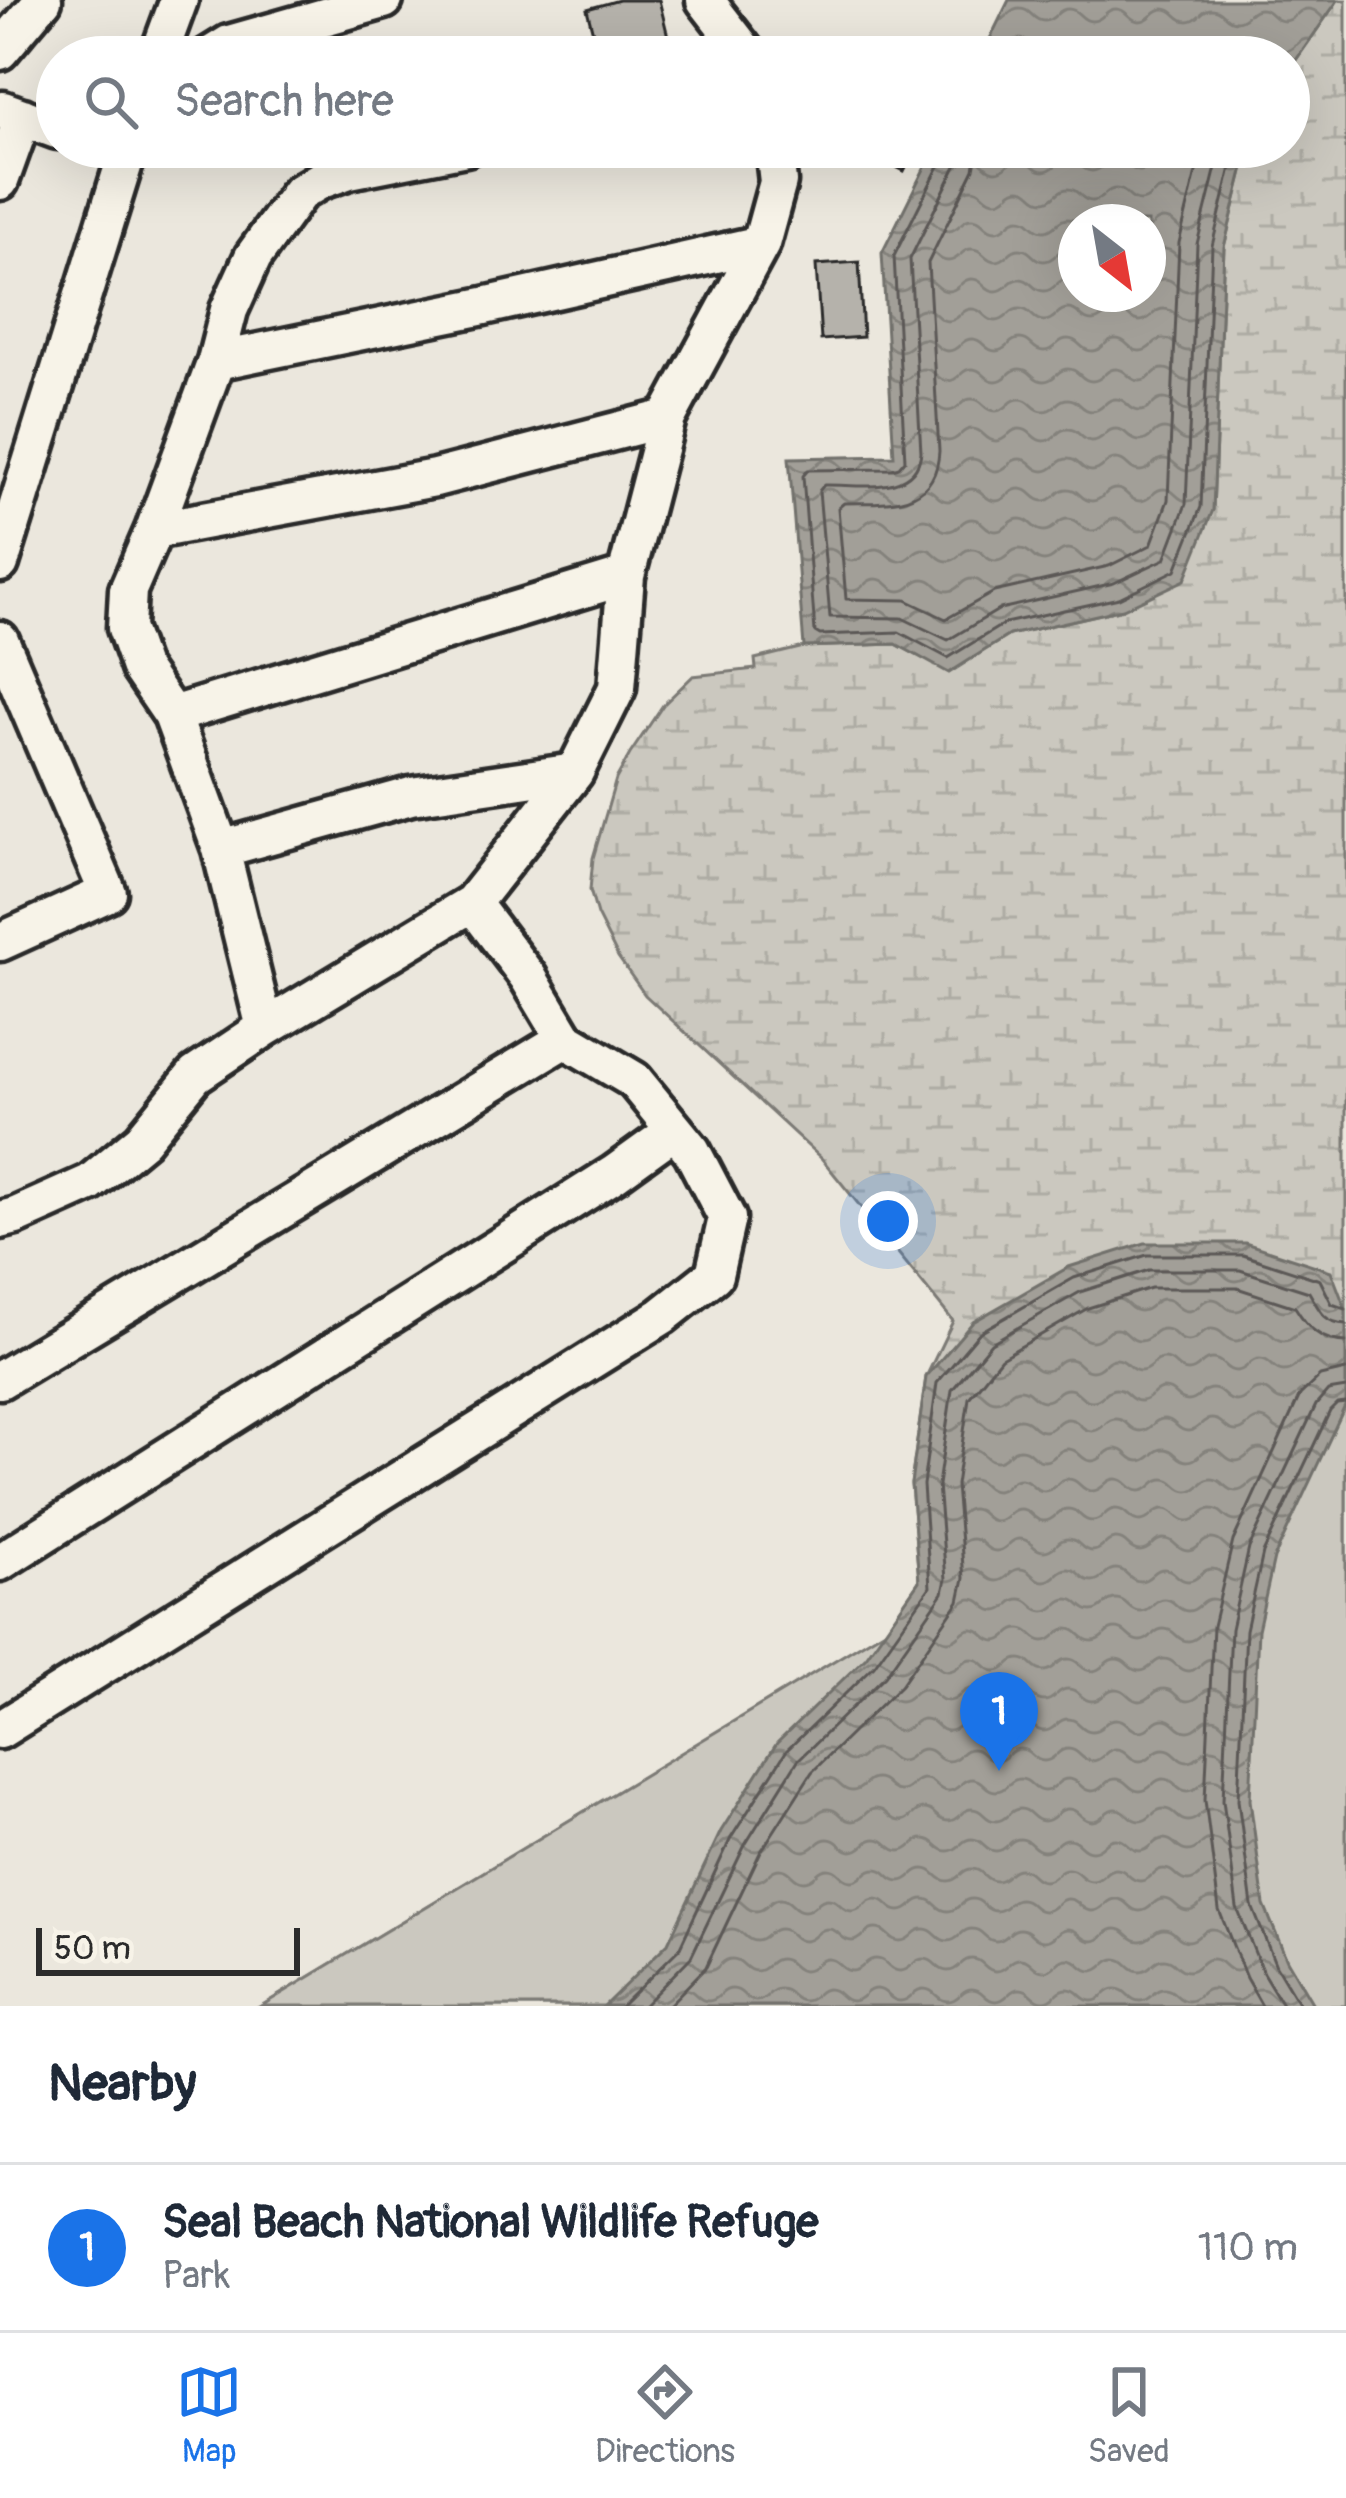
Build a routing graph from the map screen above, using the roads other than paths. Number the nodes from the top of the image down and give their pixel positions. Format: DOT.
graph roads {
  1 [pos="43,0"];
  2 [pos="178,0"];
  3 [pos="384,0"];
  4 [pos="705,0"];
  5 [pos="342,6"];
  6 [pos="165,36"];
  7 [pos="253,36"];
  8 [pos="733,36"];
  9 [pos="0,51"];
  10 [pos="27,119"];
  11 [pos="115,168"];
  12 [pos="359,168"];
  13 [pos="776,168"];
  14 [pos="0,181"];
  15 [pos="761,244"];
  16 [pos="216,361"];
  17 [pos="667,418"];
  18 [pos="154,530"];
  19 [pos="0,562"];
  20 [pos="626,576"];
  21 [pos="0,640"];
  22 [pos="172,716"];
  23 [pos="575,772"];
  24 [pos="220,848"];
  25 [pos="472,903"];
  26 [pos="0,942"];
  27 [pos="266,1028"];
  28 [pos="566,1039"];
  29 [pos="675,1130"];
  30 [pos="0,1220"];
  31 [pos="0,1380"];
  32 [pos="0,1562"];
  33 [pos="0,1730"];
  1 -- 9 [label="street"];
  2 -- 6 [label="street"];
  3 -- 5 [label="street"];
  4 -- 8 [label="street"];
  5 -- 7 [label="street"];
  10 -- 14 [label="street"];
  11 -- 19 [label="street"];
  12 -- 16 [label="street"];
  13 -- 15 [label="street"];
  15 -- 16 [label="street"];
  15 -- 17 [label="street"];
  16 -- 18 [label="street"];
  17 -- 18 [label="street"];
  17 -- 20 [label="street"];
  18 -- 22 [label="street"];
  20 -- 22 [label="street"];
  20 -- 23 [label="street"];
  21 -- 26 [label="street"];
  22 -- 24 [label="street"];
  23 -- 24 [label="street"];
  23 -- 25 [label="street"];
  24 -- 27 [label="street"];
  25 -- 27 [label="street"];
  25 -- 28 [label="street"];
  27 -- 30 [label="street"];
  28 -- 29 [label="street"];
  28 -- 31 [label="street"];
  29 -- 32 [label="street"];
  29 -- 33 [label="street"];
}
